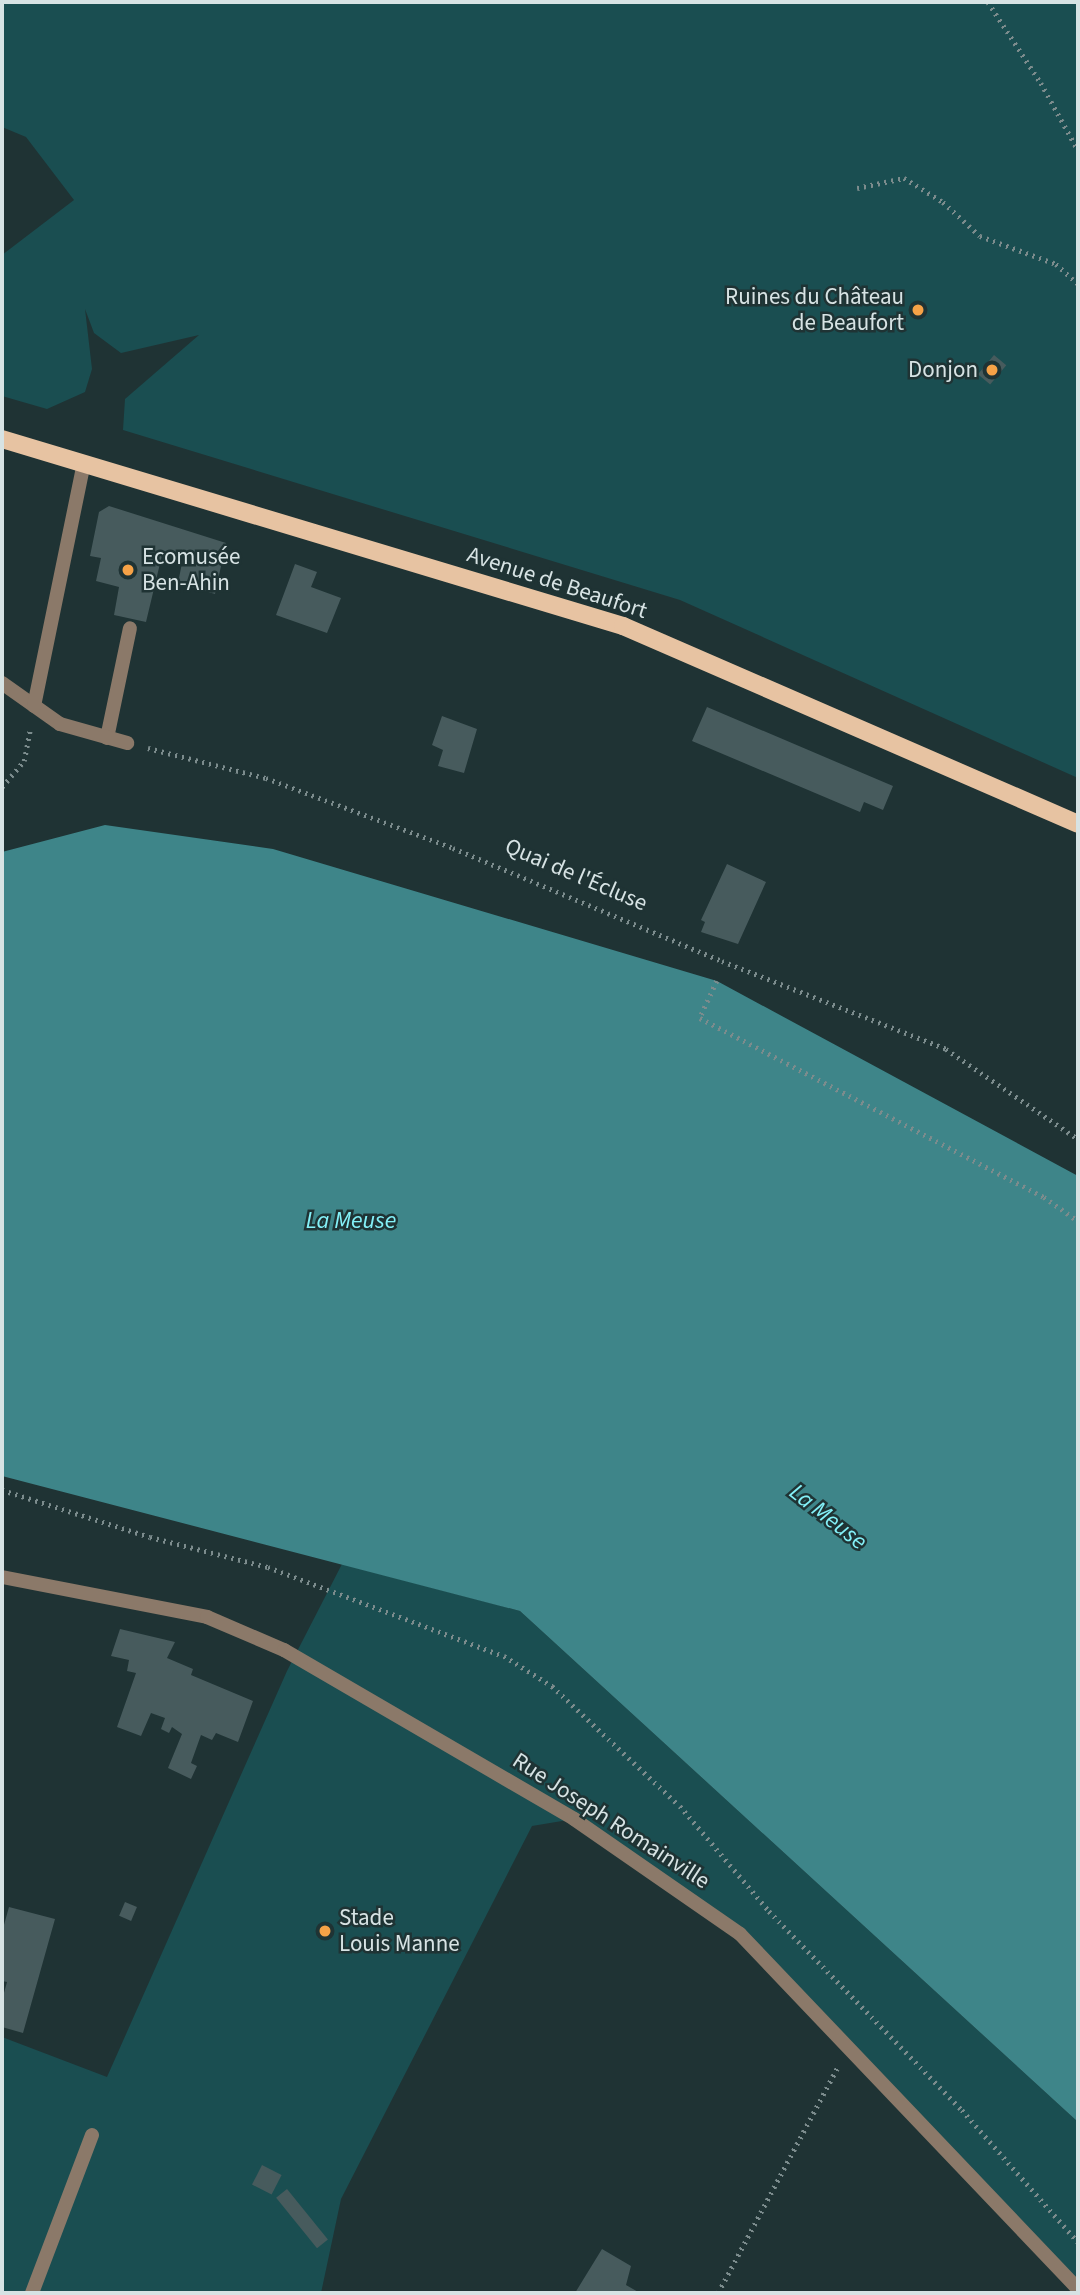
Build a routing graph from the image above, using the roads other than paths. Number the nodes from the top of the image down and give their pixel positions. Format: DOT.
graph roads {
  1 [pos="2,439"];
  2 [pos="84,463"];
  3 [pos="130,628"];
  4 [pos="2,683"];
  5 [pos="34,706"];
  6 [pos="107,738"];
  7 [pos="127,743"];
  8 [pos="1078,824"];
  9 [pos="2,1577"];
  10 [pos="92,2135"];
  11 [pos="1078,2289"];
  12 [pos="32,2293"];
  1 -- 2 [label="main road, Avenue de Beaufort"];
  2 -- 5 [label="street"];
  2 -- 8 [label="main road, Avenue de Beaufort"];
  3 -- 6 [label="street"];
  4 -- 5 [label="street"];
  5 -- 6 [label="street"];
  6 -- 7 [label="street"];
  9 -- 11 [label="street, Rue Joseph Romainville"];
  10 -- 12 [label="street"];
}
